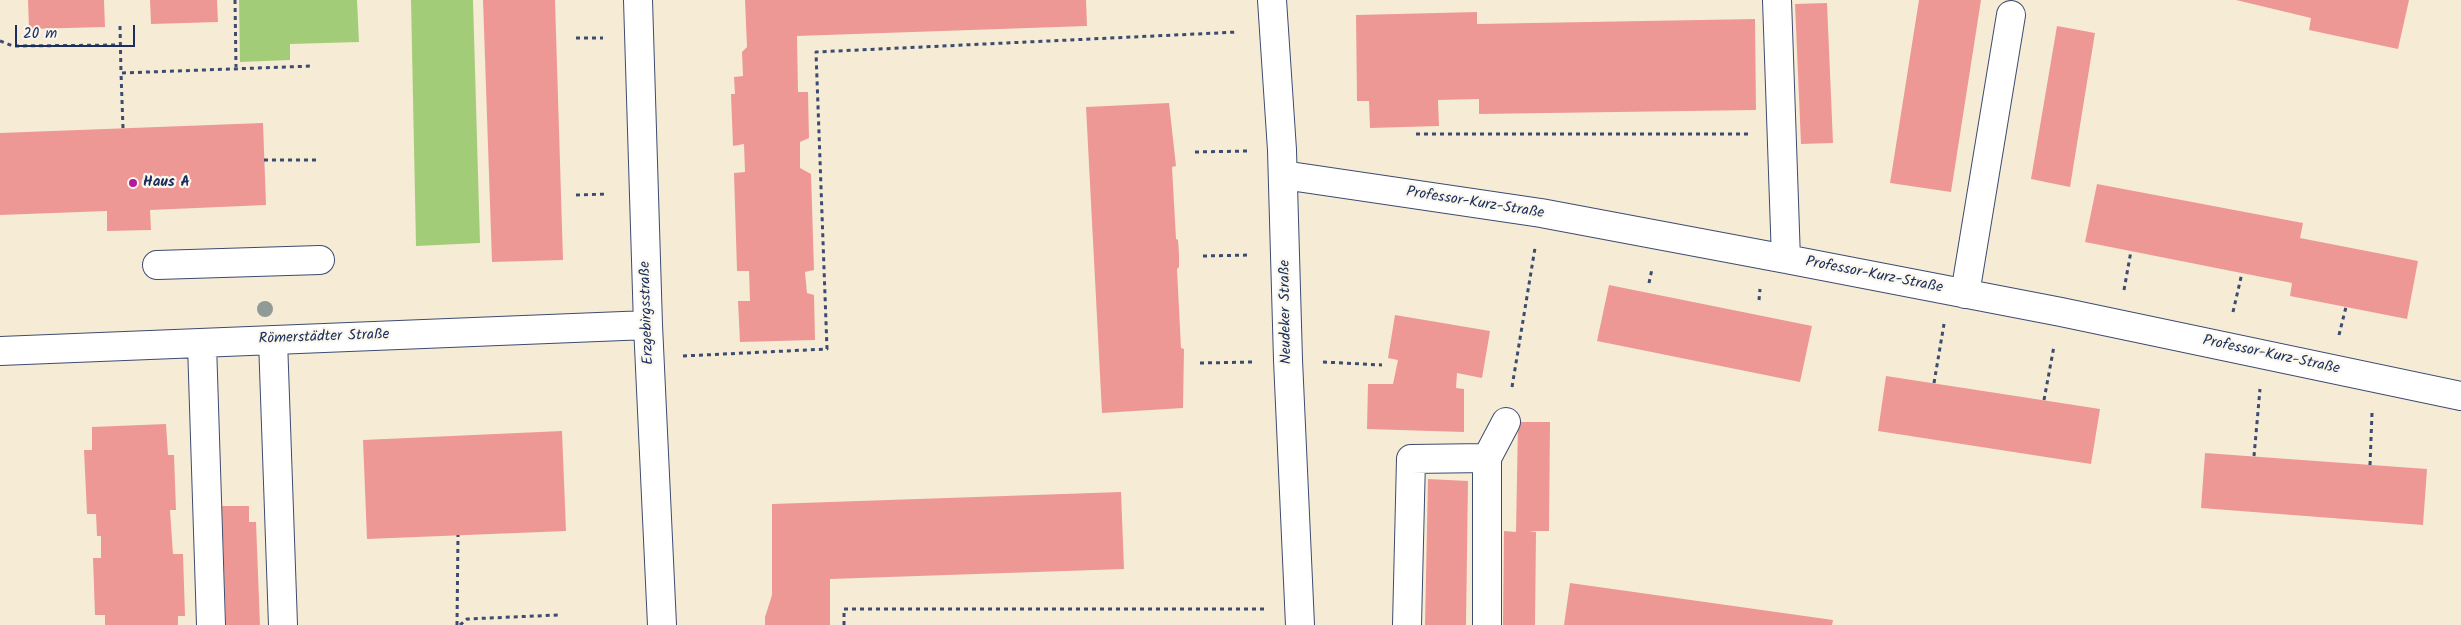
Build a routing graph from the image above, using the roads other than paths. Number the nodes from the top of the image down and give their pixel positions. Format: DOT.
graph roads {
  1 [pos="638,0"];
  2 [pos="1272,0"];
  3 [pos="1777,0"];
  4 [pos="2011,15"];
  5 [pos="1282,162"];
  6 [pos="1786,259"];
  7 [pos="320,260"];
  8 [pos="157,265"];
  9 [pos="1957,292"];
  10 [pos="648,325"];
  11 [pos="273,340"];
  12 [pos="202,344"];
  13 [pos="0,351"];
  14 [pos="2461,396"];
  15 [pos="1506,422"];
  16 [pos="1487,458"];
  17 [pos="1300,617"];
  18 [pos="211,625"];
  19 [pos="283,625"];
  20 [pos="662,625"];
  21 [pos="1407,625"];
  22 [pos="1487,625"];
  1 -- 10 [label="street, Erzgebirgsstraße"];
  2 -- 5 [label="street, Neudeker Straße"];
  3 -- 6 [label="street"];
  4 -- 9 [label="street"];
  5 -- 6 [label="street, Professor-Kurz-Straße"];
  5 -- 17 [label="street, Neudeker Straße"];
  6 -- 9 [label="street, Professor-Kurz-Straße"];
  7 -- 8 [label="street"];
  9 -- 14 [label="street, Professor-Kurz-Straße"];
  10 -- 11 [label="street, Römerstädter Straße"];
  10 -- 20 [label="street, Erzgebirgsstraße"];
  11 -- 12 [label="street, Römerstädter Straße"];
  11 -- 19 [label="street"];
  12 -- 13 [label="street, Römerstädter Straße"];
  12 -- 18 [label="street"];
  15 -- 16 [label="street"];
  16 -- 21 [label="street"];
  16 -- 22 [label="street"];
}
